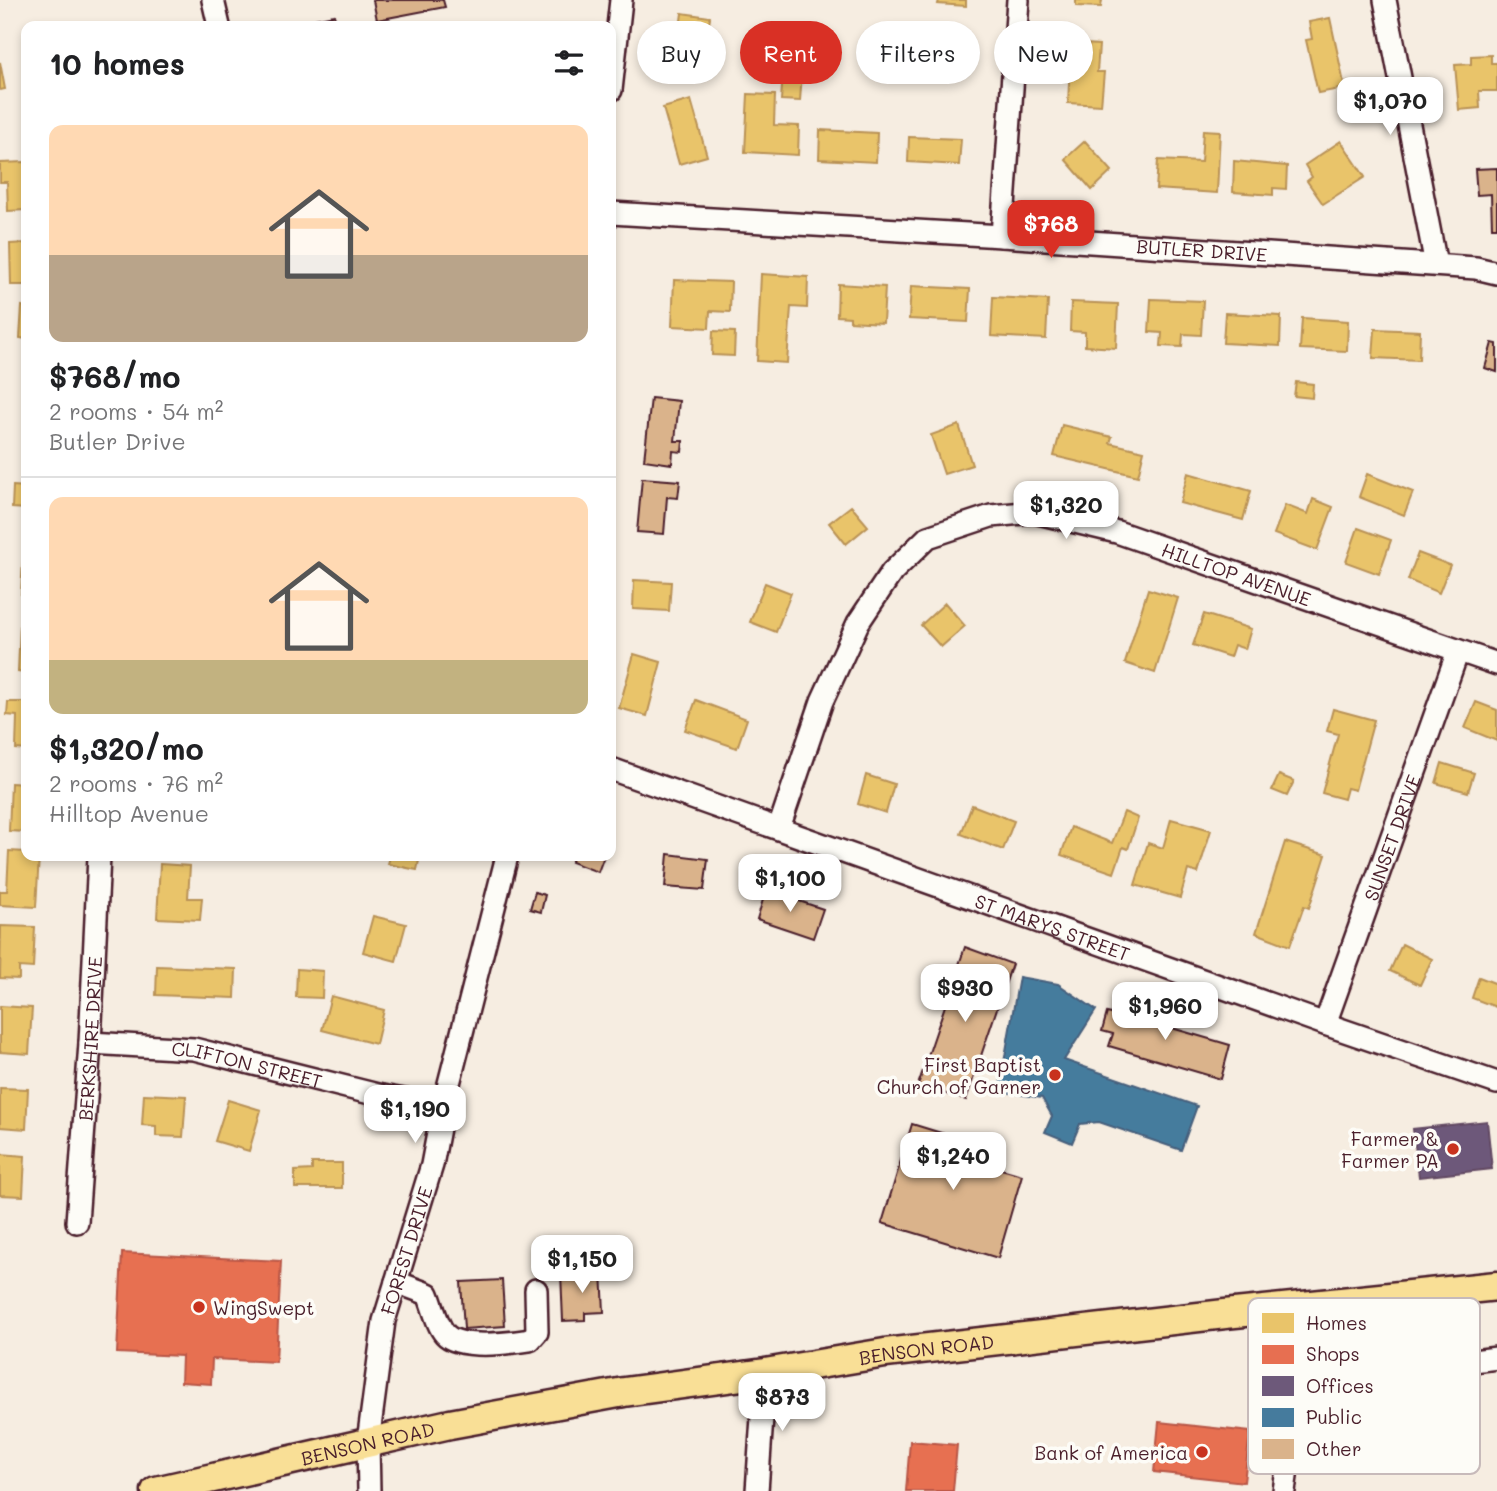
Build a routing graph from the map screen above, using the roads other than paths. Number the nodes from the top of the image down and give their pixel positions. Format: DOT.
graph roads {
  1 [pos="213,0"];
  2 [pos="621,0"];
  3 [pos="1018,0"];
  4 [pos="1385,0"];
  5 [pos="218,21"];
  6 [pos="616,45"];
  7 [pos="616,213"];
  8 [pos="1002,236"];
  9 [pos="1436,265"];
  10 [pos="1497,273"];
  11 [pos="1458,651"];
  12 [pos="1497,664"];
  13 [pos="616,771"];
  14 [pos="779,828"];
  15 [pos="99,861"];
  16 [pos="506,861"];
  17 [pos="1325,1024"];
  18 [pos="90,1043"];
  19 [pos="1497,1083"];
  20 [pos="443,1107"];
  21 [pos="78,1222"];
  22 [pos="396,1282"];
  23 [pos="1497,1286"];
  24 [pos="536,1290"];
  25 [pos="1385,1298"];
  26 [pos="1248,1313"];
  27 [pos="765,1373"];
  28 [pos="368,1442"];
  29 [pos="162,1490"];
  30 [pos="369,1491"];
  31 [pos="757,1491"];
  1 -- 5 [label="street"];
  2 -- 6 [label="street"];
  3 -- 8 [label="street"];
  4 -- 9 [label="street"];
  7 -- 8 [label="street, BUTLER DRIVE"];
  8 -- 9 [label="street, BUTLER DRIVE"];
  9 -- 10 [label="street, BUTLER DRIVE"];
  11 -- 12 [label="street, HILLTOP AVENUE"];
  11 -- 14 [label="street, HILLTOP AVENUE"];
  11 -- 17 [label="street, SUNSET DRIVE"];
  13 -- 14 [label="street, ST MARYS STREET"];
  14 -- 17 [label="street, ST MARYS STREET"];
  15 -- 18 [label="street, BERKSHIRE DRIVE"];
  16 -- 20 [label="street, FOREST DRIVE"];
  17 -- 19 [label="street, ST MARYS STREET"];
  18 -- 20 [label="street, CLIFTON STREET"];
  18 -- 21 [label="street, BERKSHIRE DRIVE"];
  20 -- 22 [label="street, FOREST DRIVE"];
  22 -- 24 [label="street"];
  22 -- 28 [label="street, FOREST DRIVE"];
  23 -- 25 [label="main road, BENSON ROAD"];
  26 -- 27 [label="main road, BENSON ROAD"];
  27 -- 28 [label="main road, BENSON ROAD"];
  27 -- 31 [label="street"];
  28 -- 29 [label="main road, BENSON ROAD"];
  28 -- 30 [label="street, FOREST DRIVE"];
}
